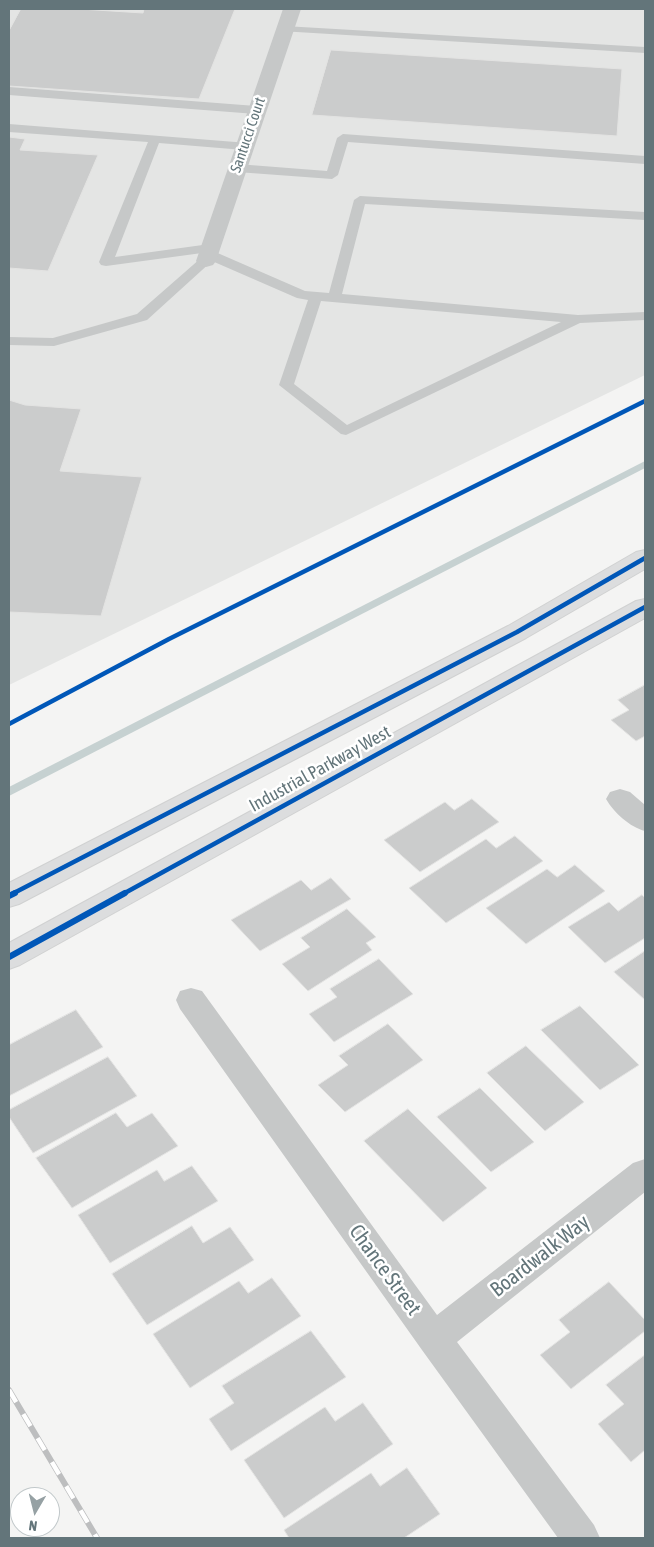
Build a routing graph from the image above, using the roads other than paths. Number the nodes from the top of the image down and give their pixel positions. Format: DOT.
graph roads {
  1 [pos="292,9"];
  2 [pos="284,29"];
  3 [pos="645,50"];
  4 [pos="9,91"];
  5 [pos="256,110"];
  6 [pos="9,128"];
  7 [pos="155,139"];
  8 [pos="244,146"];
  9 [pos="645,160"];
  10 [pos="237,168"];
  11 [pos="645,216"];
  12 [pos="208,254"];
  13 [pos="316,296"];
  14 [pos="335,297"];
  15 [pos="645,316"];
  16 [pos="578,318"];
  17 [pos="9,340"];
  18 [pos="645,558"];
  19 [pos="645,607"];
  20 [pos="620,799"];
  21 [pos="645,821"];
  22 [pos="9,896"];
  23 [pos="9,957"];
  24 [pos="191,1000"];
  25 [pos="645,1173"];
  26 [pos="434,1339"];
  27 [pos="581,1538"];
  1 -- 2 [label="street, Santucci Court"];
  2 -- 3 [label="lane"];
  2 -- 5 [label="street, Santucci Court"];
  4 -- 5 [label="lane"];
  5 -- 8 [label="street, Santucci Court"];
  6 -- 7 [label="lane"];
  7 -- 8 [label="lane"];
  7 -- 12 [label="lane"];
  8 -- 10 [label="street, Santucci Court"];
  9 -- 10 [label="lane"];
  10 -- 12 [label="street, Santucci Court"];
  11 -- 14 [label="lane"];
  12 -- 13 [label="lane"];
  12 -- 17 [label="lane"];
  13 -- 14 [label="lane"];
  13 -- 16 [label="lane"];
  14 -- 16 [label="lane"];
  15 -- 16 [label="lane"];
  18 -- 22 [label="main road, Industrial Parkway West"];
  19 -- 23 [label="main road, Industrial Parkway West"];
  20 -- 21 [label="street"];
  24 -- 26 [label="street, Chance Street"];
  25 -- 26 [label="street, Boardwalk Way"];
  26 -- 27 [label="street, Chance Street"];
}
